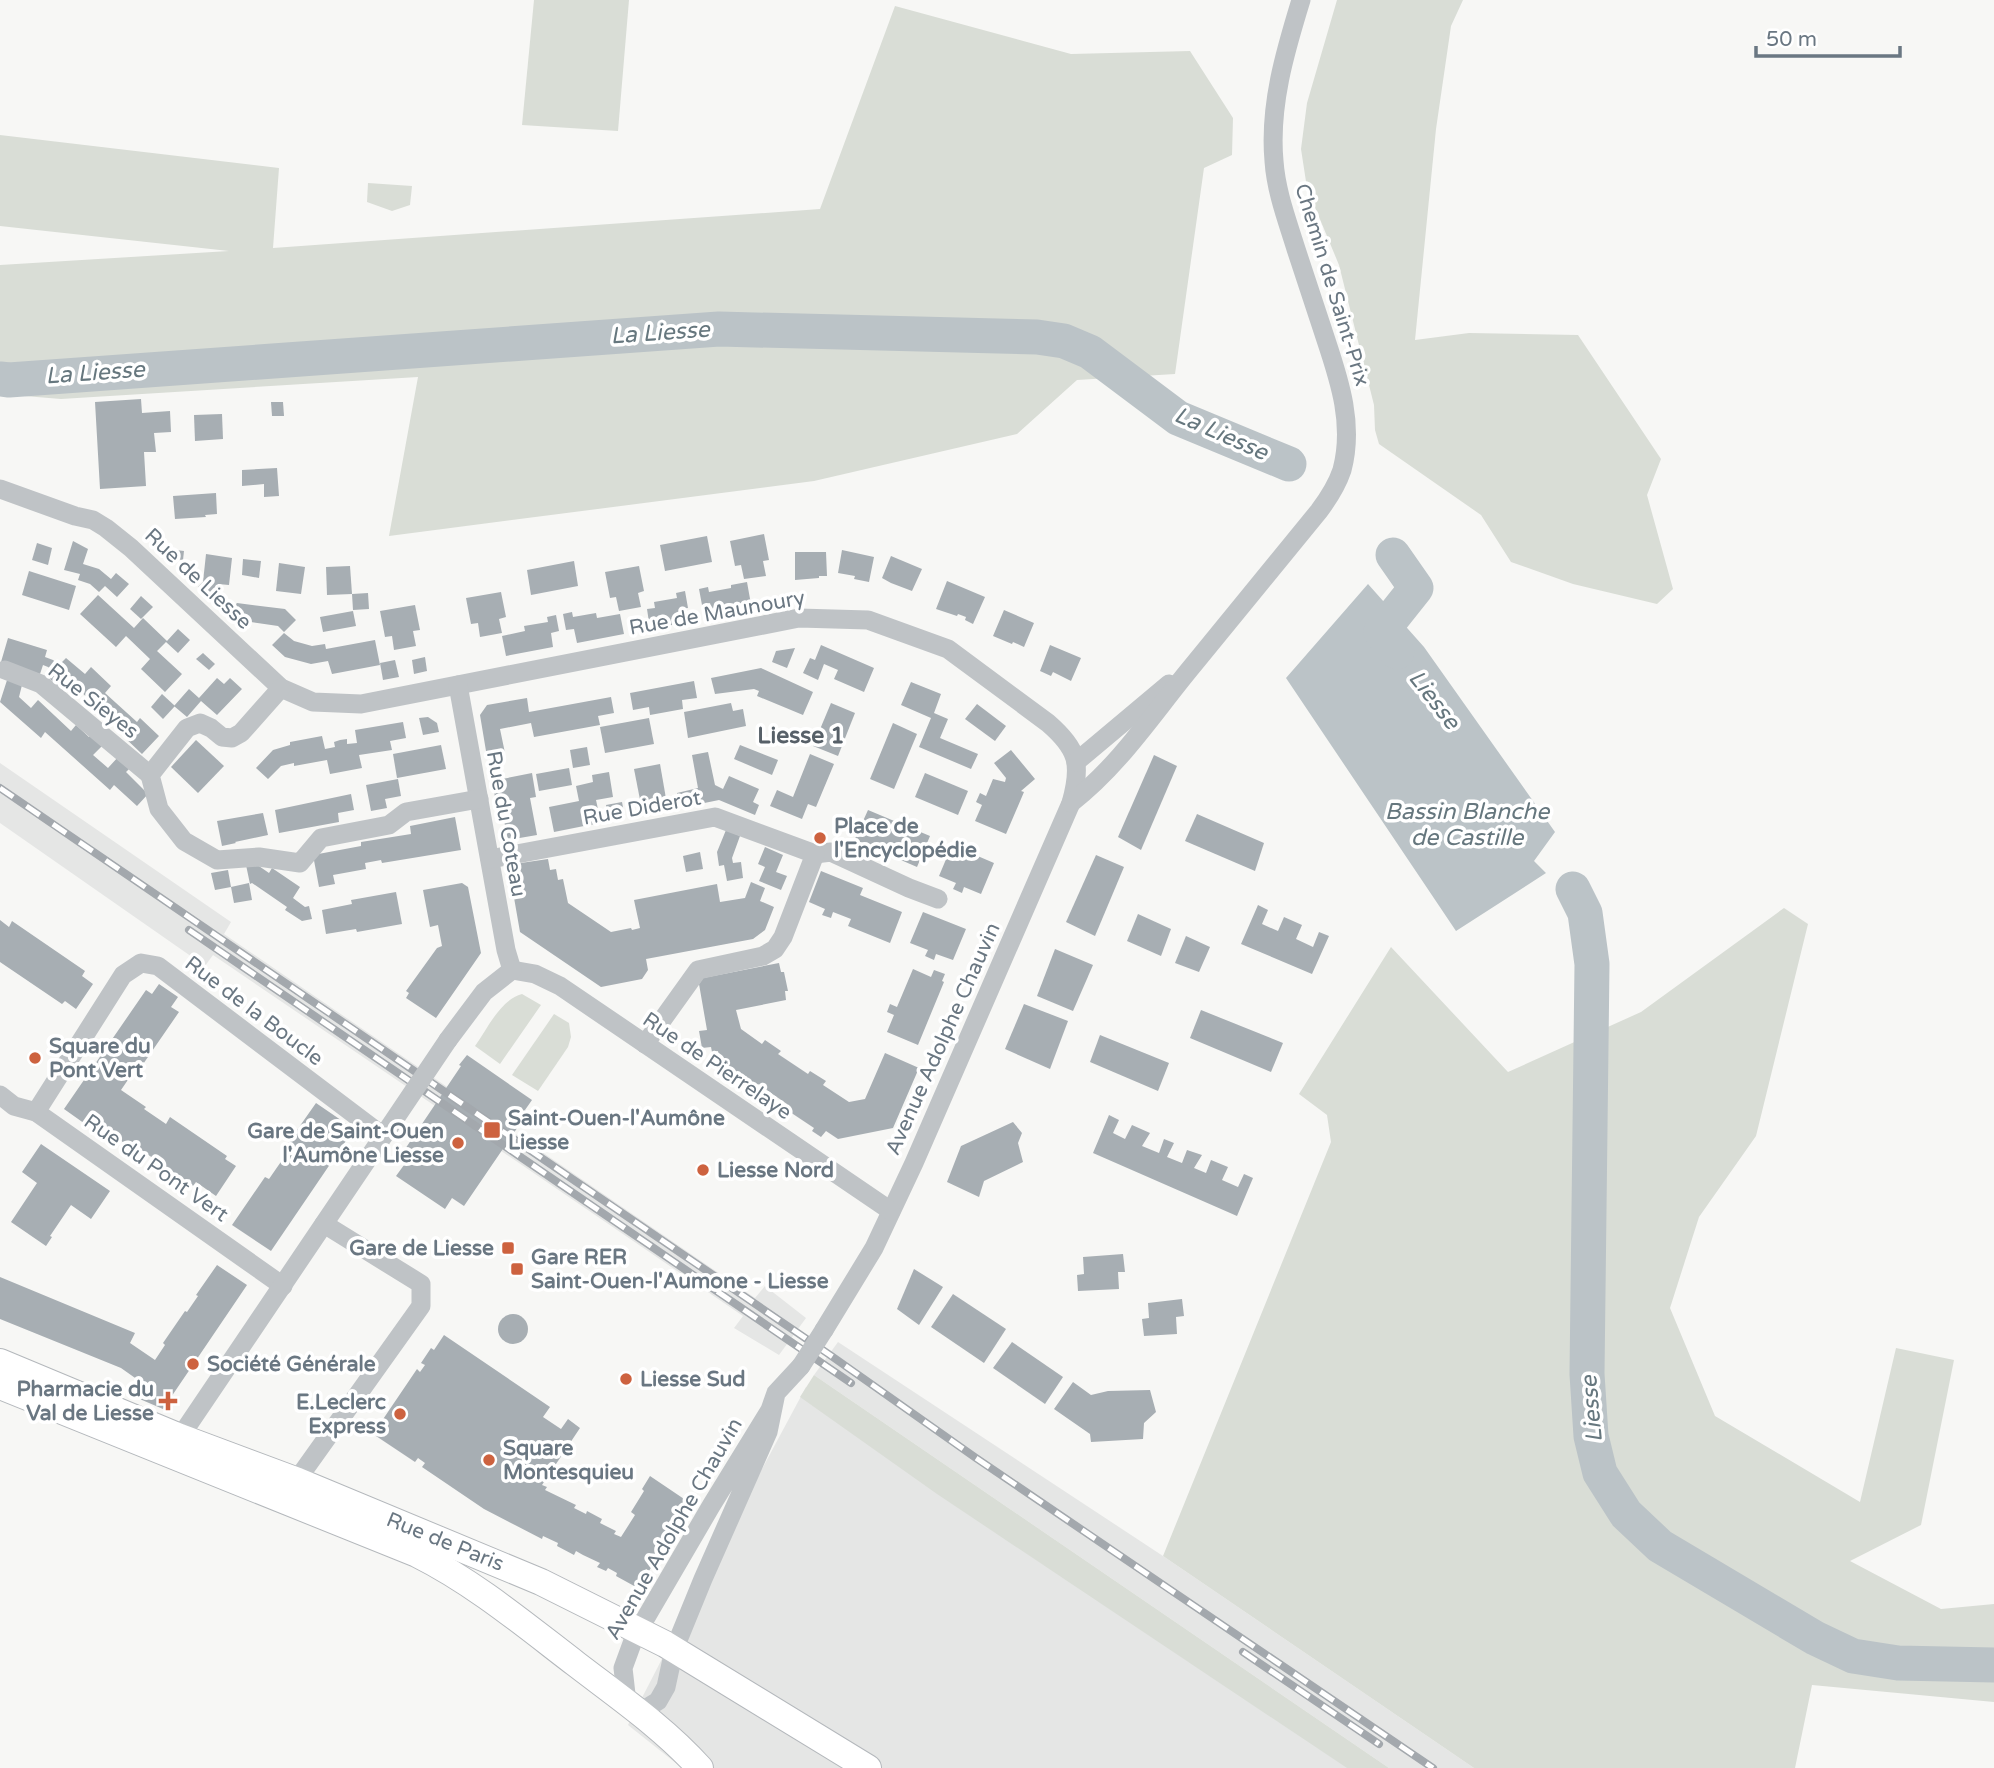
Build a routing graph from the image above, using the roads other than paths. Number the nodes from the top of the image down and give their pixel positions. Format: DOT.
graph roads {
  1 [pos="1301,0"];
  2 [pos="0,489"];
  3 [pos="1195,662"];
  4 [pos="5,670"];
  5 [pos="458,685"];
  6 [pos="281,688"];
  7 [pos="1076,762"];
  8 [pos="150,775"];
  9 [pos="479,799"];
  10 [pos="1071,803"];
  11 [pos="815,854"];
  12 [pos="490,859"];
  13 [pos="938,899"];
  14 [pos="512,970"];
  15 [pos="645,1044"];
  16 [pos="0,1095"];
  17 [pos="36,1112"];
  18 [pos="385,1133"];
  19 [pos="891,1211"];
  20 [pos="324,1224"];
  21 [pos="283,1286"];
  22 [pos="0,1363"];
  23 [pos="0,1385"];
  24 [pos="773,1401"];
  25 [pos="177,1446"];
  26 [pos="290,1490"];
  27 [pos="638,1631"];
  28 [pos="674,1650"];
  29 [pos="631,1706"];
  30 [pos="700,1768"];
  31 [pos="868,1768"];
  1 -- 3 [label="street, Chemin de Saint-Prix"];
  2 -- 6 [label="street, Rue de Liesse"];
  3 -- 7 [label="street, Chemin de Saint-Prix"];
  3 -- 10 [label="street, Chemin de Saint-Prix"];
  4 -- 8 [label="street, Rue Sieyes"];
  5 -- 6 [label="street, Rue de Maunoury"];
  5 -- 7 [label="street, Rue de Maunoury"];
  5 -- 9 [label="street, Rue du Coteau"];
  6 -- 8 [label="street"];
  7 -- 10 [label="street"];
  8 -- 9 [label="street"];
  9 -- 12 [label="street, Rue du Coteau"];
  10 -- 19 [label="street, Avenue Adolphe Chauvin"];
  11 -- 12 [label="street, Rue Diderot"];
  11 -- 13 [label="street, Rue Diderot"];
  11 -- 15 [label="street"];
  12 -- 14 [label="street, Rue du Coteau"];
  14 -- 15 [label="street, Rue de Pierrelaye"];
  14 -- 18 [label="street, bridge"];
  15 -- 19 [label="street, Rue de Pierrelaye"];
  16 -- 17 [label="street, Rue du Pont Vert"];
  17 -- 18 [label="street, Rue de la Boucle"];
  17 -- 21 [label="street, Rue du Pont Vert"];
  18 -- 20 [label="street"];
  19 -- 24 [label="street, Avenue Adolphe Chauvin, bridge"];
  20 -- 21 [label="street"];
  20 -- 26 [label="street"];
  21 -- 25 [label="street"];
  22 -- 25 [label="main road, Rue de Paris"];
  23 -- 25 [label="main road, Rue de Paris"];
  24 -- 27 [label="street, Avenue Adolphe Chauvin"];
  24 -- 28 [label="street, Avenue Adolphe Chauvin"];
  25 -- 26 [label="main road, Rue de Paris"];
  26 -- 27 [label="main road, Rue de Paris"];
  26 -- 29 [label="main road, Rue de Paris"];
  27 -- 28 [label="main road, Rue de Paris"];
  27 -- 29 [label="street, Avenue Adolphe Chauvin"];
  28 -- 29 [label="street, Avenue Adolphe Chauvin"];
  28 -- 31 [label="main road, Rue de Paris"];
  29 -- 30 [label="main road, Rue de Paris"];
}
